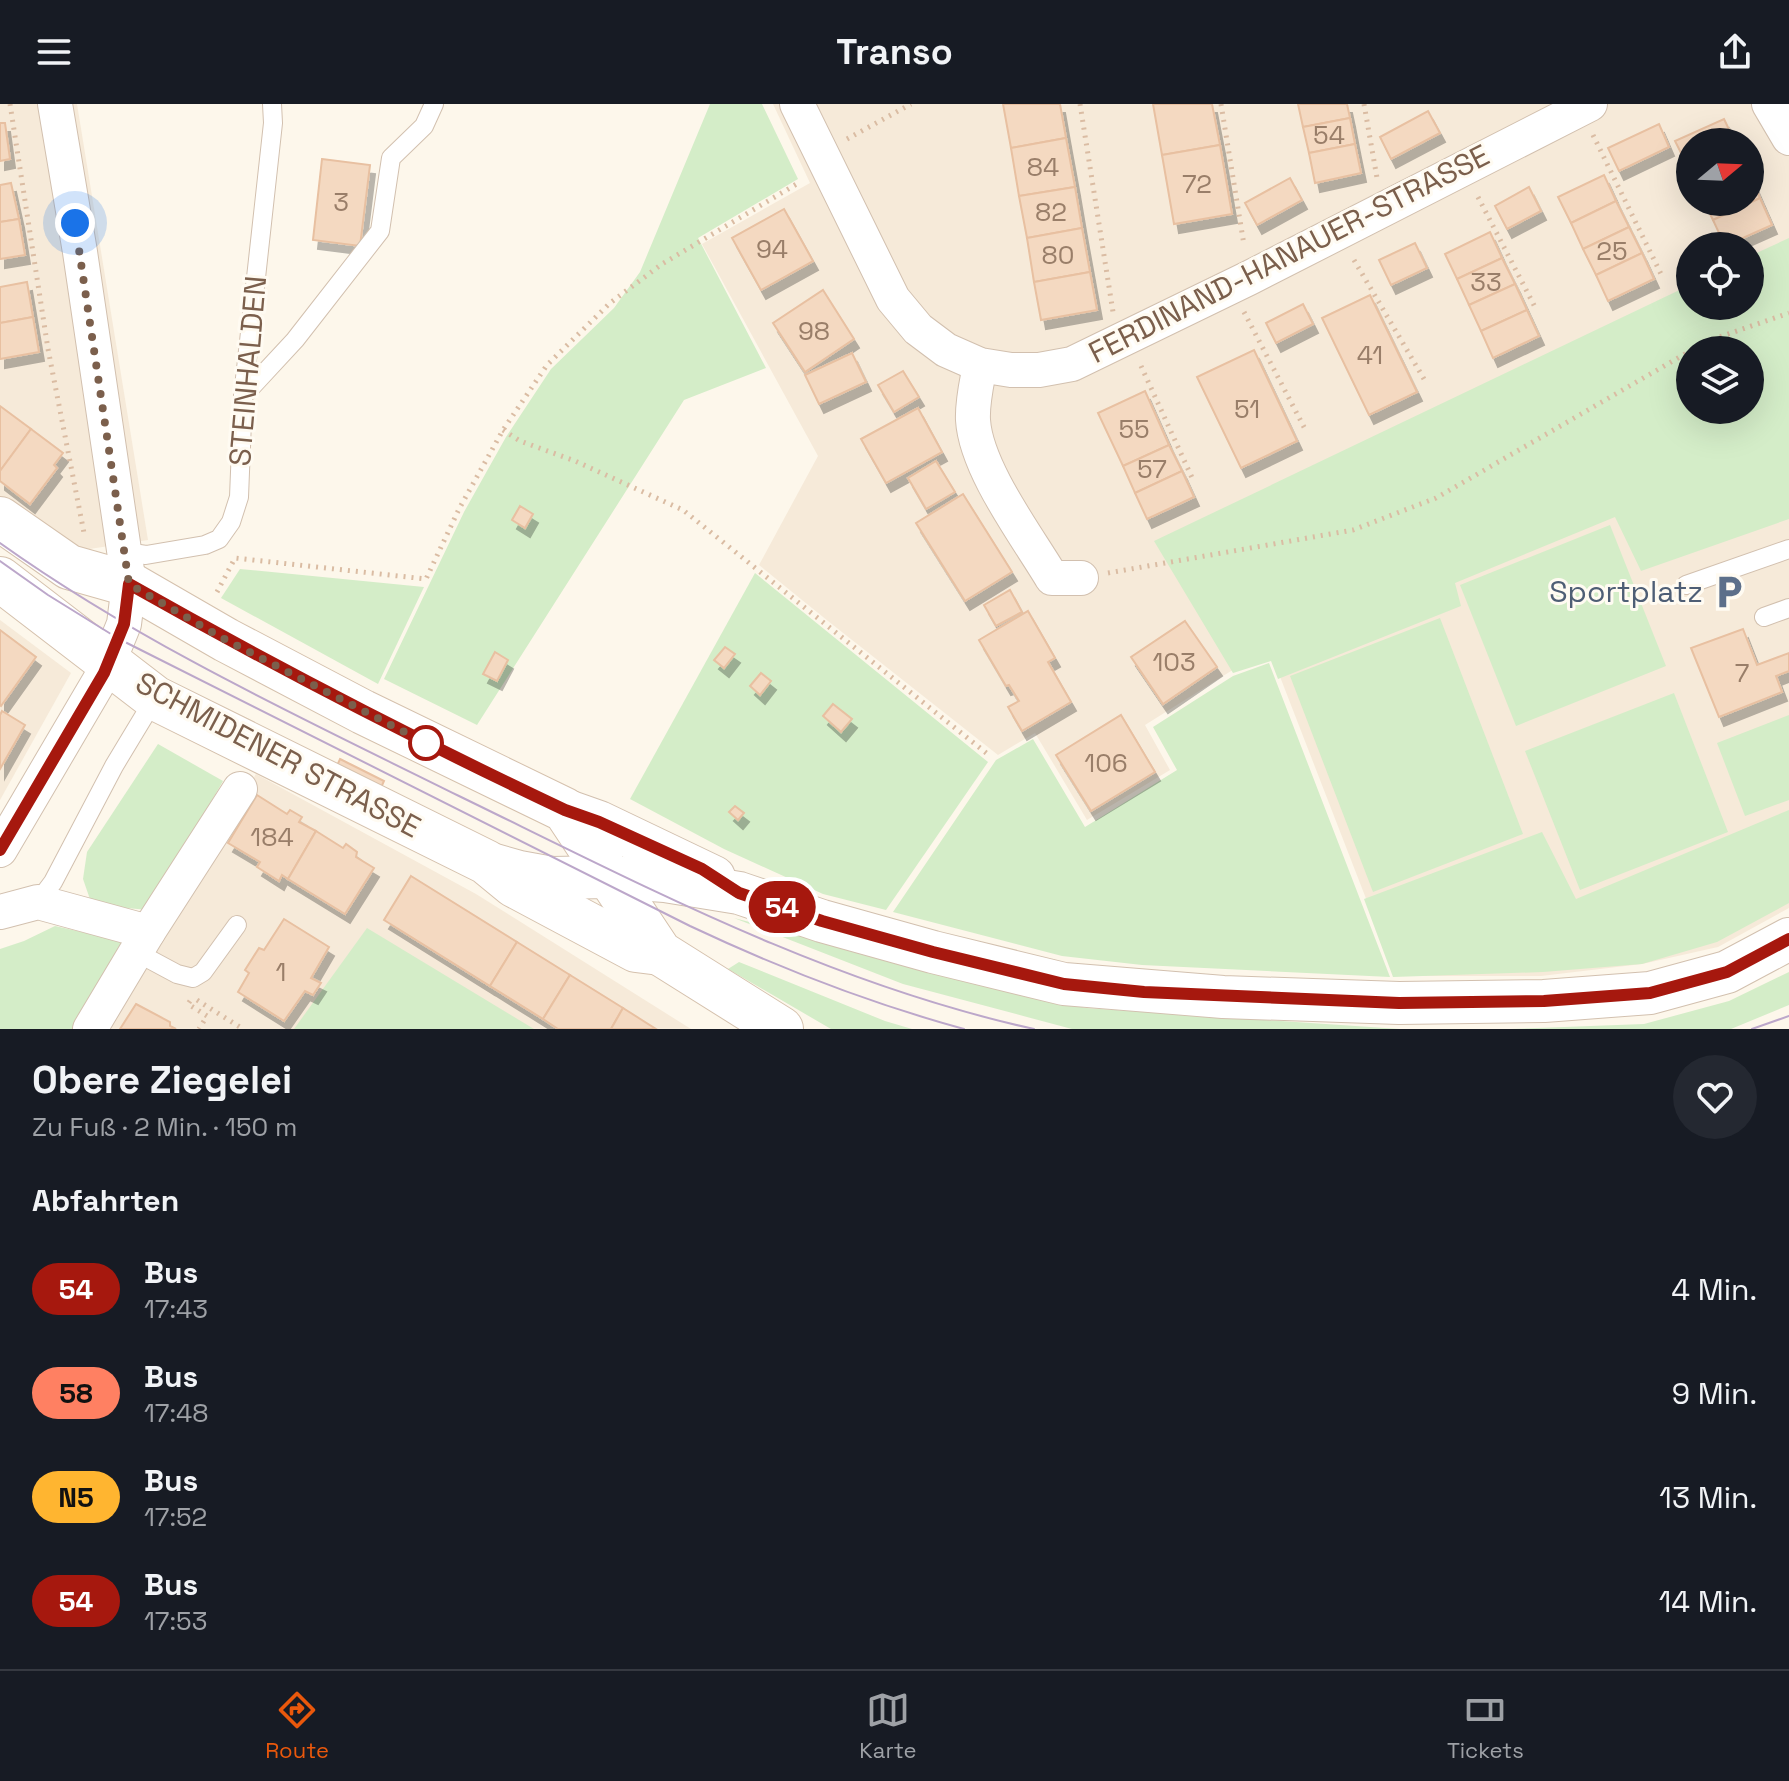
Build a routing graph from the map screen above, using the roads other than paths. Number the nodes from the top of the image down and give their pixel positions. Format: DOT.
graph roads {
  1 [pos="55,104"];
  2 [pos="272,104"];
  3 [pos="434,104"];
  4 [pos="797,104"];
  5 [pos="1769,104"];
  6 [pos="1586,106"];
  7 [pos="1789,138"];
  8 [pos="980,365"];
  9 [pos="243,396"];
  10 [pos="0,519"];
  11 [pos="1789,549"];
  12 [pos="128,568"];
  13 [pos="1081,578"];
  14 [pos="0,579"];
  15 [pos="1686,585"];
  16 [pos="1789,608"];
  17 [pos="1764,617"];
  18 [pos="109,661"];
  19 [pos="155,698"];
  20 [pos="240,789"];
  21 [pos="565,810"];
  22 [pos="0,850"];
  23 [pos="486,862"];
  24 [pos="608,877"];
  25 [pos="739,893"];
  26 [pos="38,902"];
  27 [pos="0,912"];
  28 [pos="237,925"];
  29 [pos="1789,939"];
  30 [pos="142,942"];
  31 [pos="660,953"];
  32 [pos="90,1029"];
  33 [pos="781,1029"];
  1 -- 12 [label="street"];
  2 -- 9 [label="lane, STEINHALDEN"];
  3 -- 9 [label="lane"];
  4 -- 8 [label="street, FERDINAND-HANAUER-STRASSE"];
  5 -- 7 [label="street"];
  6 -- 8 [label="street, FERDINAND-HANAUER-STRASSE"];
  8 -- 13 [label="street"];
  9 -- 12 [label="lane, STEINHALDEN"];
  10 -- 12 [label="main road"];
  11 -- 15 [label="lane"];
  12 -- 18 [label="street"];
  12 -- 21 [label="main road"];
  14 -- 18 [label="main road, SCHMIDENER STRASSE"];
  16 -- 17 [label="lane"];
  18 -- 19 [label="main road, SCHMIDENER STRASSE"];
  18 -- 22 [label="street"];
  19 -- 23 [label="main road, SCHMIDENER STRASSE"];
  19 -- 26 [label="lane"];
  20 -- 30 [label="street"];
  21 -- 24 [label="main road, SCHMIDENER STRASSE"];
  21 -- 25 [label="street"];
  23 -- 24 [label="street, SCHMIDENER STRASSE"];
  23 -- 31 [label="main road, SCHMIDENER STRASSE"];
  24 -- 25 [label="street"];
  24 -- 31 [label="main road, SCHMIDENER STRASSE"];
  25 -- 29 [label="street"];
  26 -- 27 [label="street"];
  26 -- 30 [label="street"];
  28 -- 30 [label="lane"];
  30 -- 32 [label="street"];
  31 -- 33 [label="main road, SCHMIDENER STRASSE"];
}
